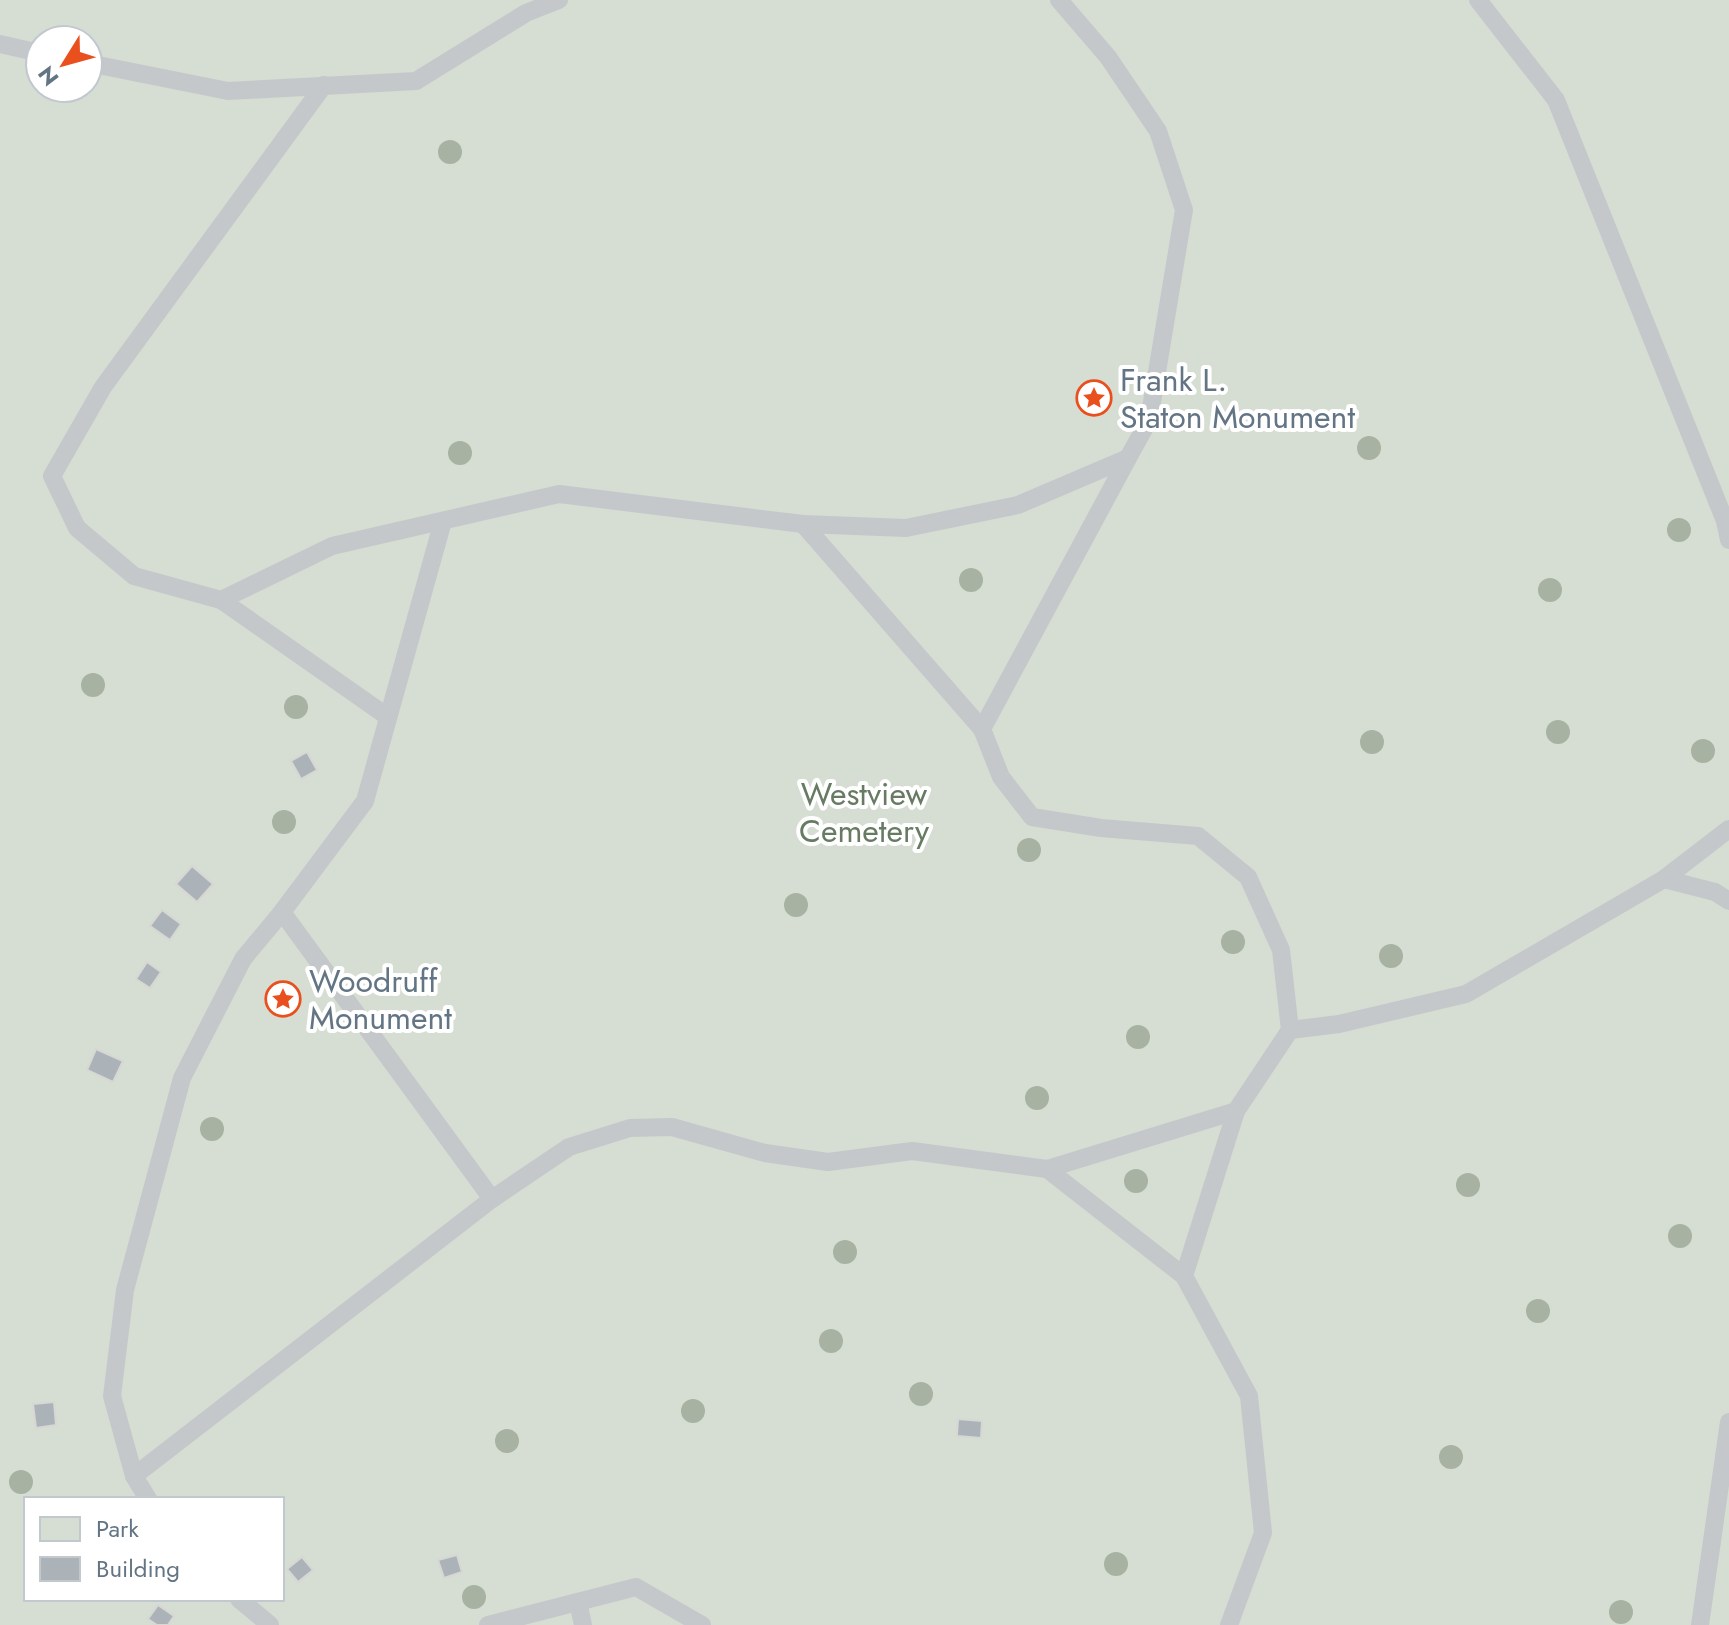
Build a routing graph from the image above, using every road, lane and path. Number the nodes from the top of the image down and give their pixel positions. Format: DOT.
graph roads {
  1 [pos="559,0"];
  2 [pos="1059,0"];
  3 [pos="1478,0"];
  4 [pos="0,44"];
  5 [pos="24,49"];
  6 [pos="104,66"];
  7 [pos="324,85"];
  8 [pos="1128,458"];
  9 [pos="1727,520"];
  10 [pos="443,521"];
  11 [pos="803,524"];
  12 [pos="1729,540"];
  13 [pos="221,600"];
  14 [pos="388,717"];
  15 [pos="982,729"];
  16 [pos="1729,829"];
  17 [pos="1664,879"];
  18 [pos="1729,901"];
  19 [pos="282,912"];
  20 [pos="1290,1030"];
  21 [pos="1236,1111"];
  22 [pos="1047,1169"];
  23 [pos="492,1199"];
  24 [pos="1184,1276"];
  25 [pos="1729,1422"];
  26 [pos="134,1476"];
  27 [pos="147,1497"];
  28 [pos="241,1601"];
  29 [pos="578,1602"];
  30 [pos="270,1625"];
  31 [pos="488,1625"];
  32 [pos="583,1625"];
  33 [pos="702,1625"];
  34 [pos="1229,1625"];
  35 [pos="1700,1625"];
  1 -- 7 [label="lane"];
  2 -- 8 [label="lane"];
  3 -- 9 [label="lane"];
  4 -- 5 [label="lane"];
  6 -- 7 [label="lane"];
  7 -- 13 [label="lane"];
  8 -- 11 [label="lane"];
  8 -- 15 [label="lane"];
  9 -- 12 [label="lane"];
  10 -- 11 [label="lane"];
  10 -- 13 [label="lane"];
  10 -- 14 [label="lane"];
  11 -- 15 [label="lane"];
  13 -- 14 [label="lane"];
  14 -- 19 [label="lane"];
  15 -- 20 [label="lane"];
  16 -- 17 [label="lane"];
  17 -- 18 [label="lane"];
  17 -- 20 [label="lane"];
  19 -- 23 [label="lane"];
  19 -- 26 [label="lane"];
  20 -- 21 [label="lane"];
  21 -- 22 [label="lane"];
  21 -- 24 [label="lane"];
  22 -- 23 [label="lane"];
  22 -- 24 [label="lane"];
  23 -- 26 [label="lane"];
  24 -- 34 [label="lane"];
  25 -- 35 [label="lane"];
  26 -- 27 [label="lane"];
  28 -- 30 [label="lane"];
  29 -- 31 [label="lane"];
  29 -- 32 [label="lane"];
  29 -- 33 [label="lane"];
}
